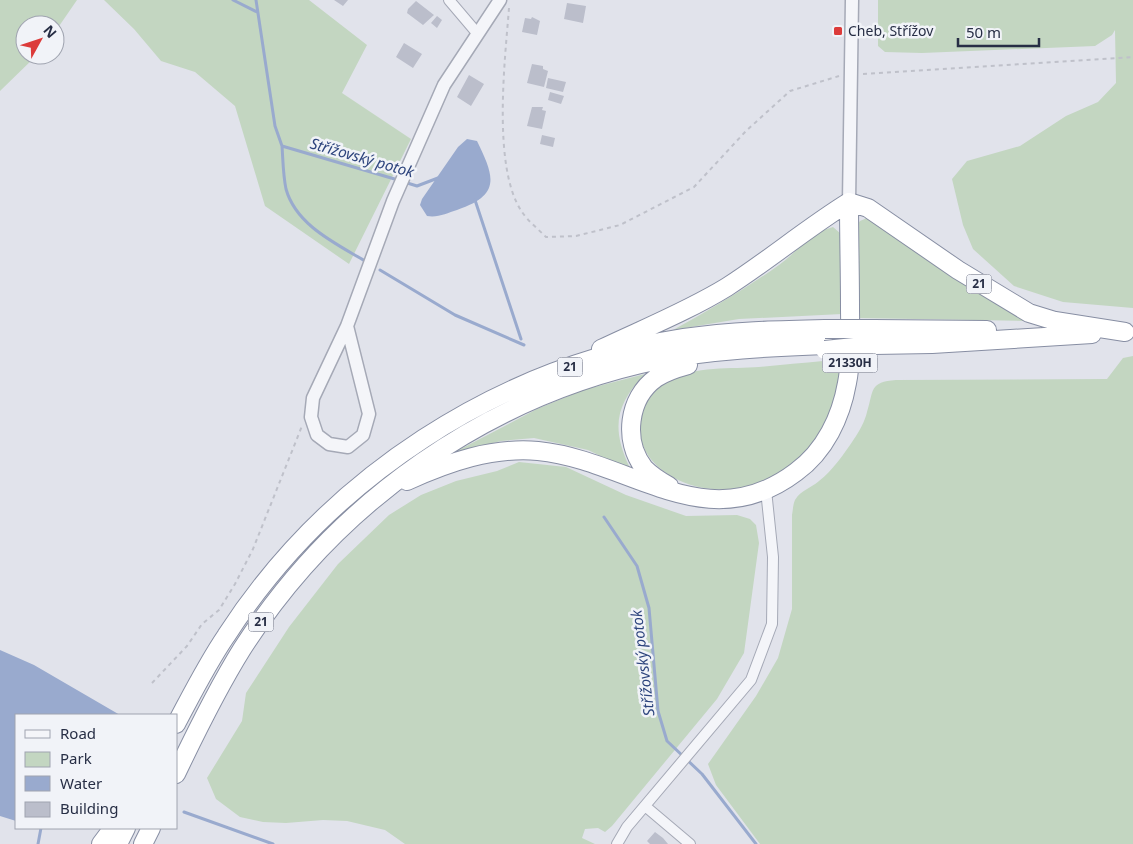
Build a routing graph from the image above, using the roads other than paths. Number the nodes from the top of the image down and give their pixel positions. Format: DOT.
graph roads {
  1 [pos="449,0"];
  2 [pos="500,0"];
  3 [pos="852,0"];
  4 [pos="477,33"];
  5 [pos="849,202"];
  6 [pos="347,326"];
  7 [pos="825,341"];
  8 [pos="546,375"];
  9 [pos="766,490"];
  10 [pos="379,495"];
  11 [pos="710,499"];
  12 [pos="178,720"];
  13 [pos="178,770"];
  14 [pos="645,806"];
  15 [pos="112,829"];
  16 [pos="126,829"];
  17 [pos="151,829"];
  18 [pos="102,844"];
  19 [pos="118,844"];
  20 [pos="144,844"];
  21 [pos="616,844"];
  22 [pos="690,844"];
  1 -- 4 [label="street"];
  2 -- 4 [label="street"];
  3 -- 5 [label="street, 21330H"];
  4 -- 6 [label="street"];
  5 -- 7 [label="highway, 21, bridge"];
  5 -- 8 [label="highway"];
  5 -- 9 [label="highway, 21330H"];
  6 -- 6 [label="street"];
  7 -- 8 [label="highway, 21"];
  7 -- 10 [label="highway, 21"];
  7 -- 11 [label="highway, 21"];
  8 -- 12 [label="highway, 21"];
  9 -- 11 [label="highway"];
  9 -- 14 [label="street"];
  10 -- 11 [label="highway, 21"];
  10 -- 13 [label="highway, 21"];
  14 -- 21 [label="street"];
  14 -- 22 [label="street"];
  15 -- 18 [label="highway"];
  16 -- 19 [label="highway"];
  17 -- 20 [label="highway"];
}
